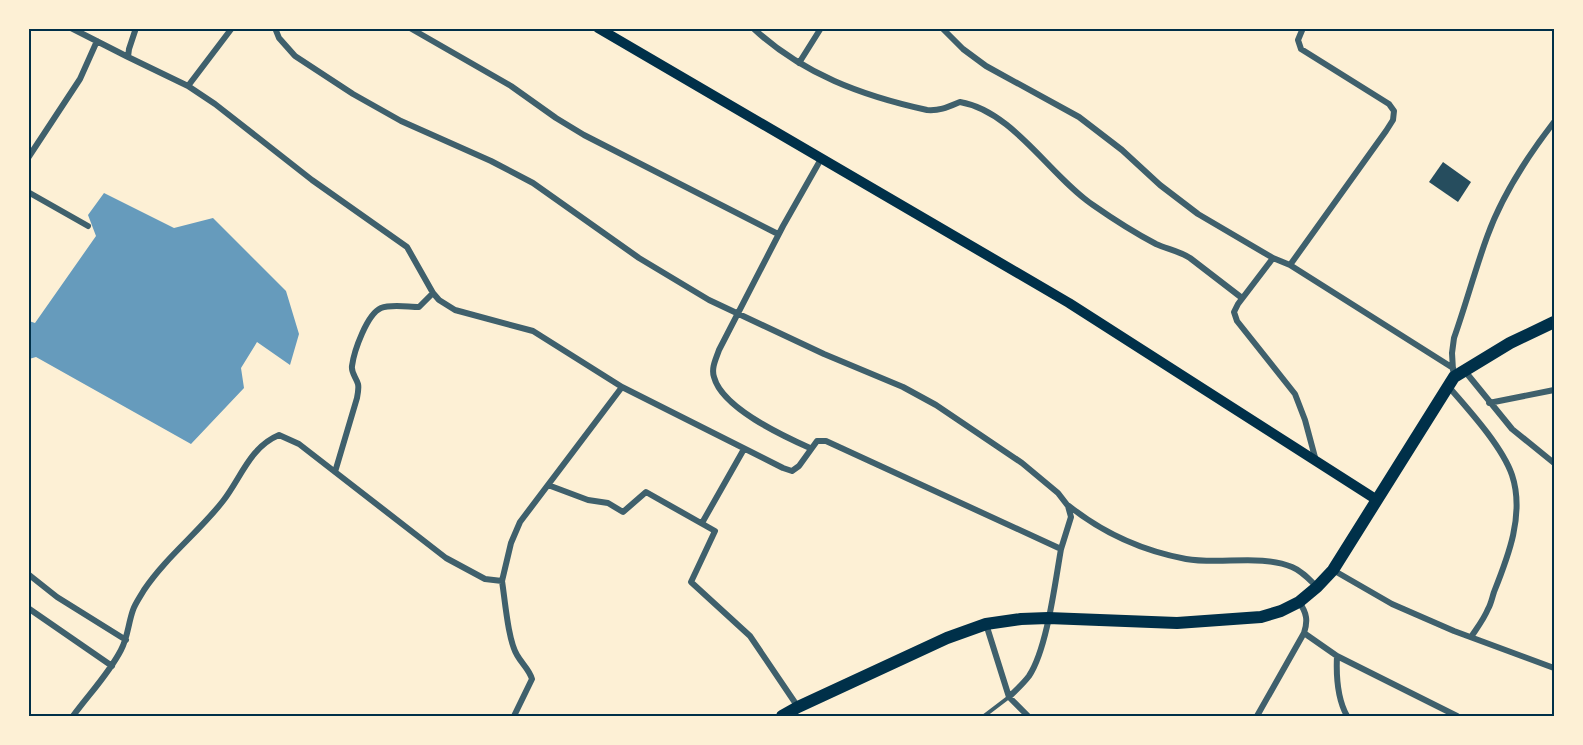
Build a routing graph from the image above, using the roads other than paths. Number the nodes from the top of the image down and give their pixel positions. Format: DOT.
graph roads {
  1 [pos="71,28"];
  2 [pos="136,28"];
  3 [pos="232,28"];
  4 [pos="275,28"];
  5 [pos="410,28"];
  6 [pos="598,28"];
  7 [pos="753,28"];
  8 [pos="821,28"];
  9 [pos="942,28"];
  10 [pos="1303,28"];
  11 [pos="97,41"];
  12 [pos="128,57"];
  13 [pos="800,63"];
  14 [pos="188,86"];
  15 [pos="1554,122"];
  16 [pos="28,158"];
  17 [pos="821,159"];
  18 [pos="28,192"];
  19 [pos="88,226"];
  20 [pos="778,234"];
  21 [pos="1273,258"];
  22 [pos="1290,265"];
  23 [pos="433,293"];
  24 [pos="1242,298"];
  25 [pos="738,313"];
  26 [pos="1554,322"];
  27 [pos="1454,375"];
  28 [pos="622,387"];
  29 [pos="1554,390"];
  30 [pos="1489,403"];
  31 [pos="810,448"];
  32 [pos="744,449"];
  33 [pos="1316,461"];
  34 [pos="1554,463"];
  35 [pos="334,472"];
  36 [pos="548,485"];
  37 [pos="1377,501"];
  38 [pos="1068,506"];
  39 [pos="702,523"];
  40 [pos="1061,549"];
  41 [pos="1333,570"];
  42 [pos="28,574"];
  43 [pos="502,581"];
  44 [pos="1317,587"];
  45 [pos="1299,602"];
  46 [pos="28,608"];
  47 [pos="1048,618"];
  48 [pos="986,624"];
  49 [pos="1304,633"];
  50 [pos="1471,637"];
  51 [pos="126,640"];
  52 [pos="1337,656"];
  53 [pos="112,666"];
  54 [pos="1554,668"];
  55 [pos="1009,697"];
  56 [pos="798,707"];
  57 [pos="73,717"];
  58 [pos="514,717"];
  59 [pos="782,717"];
  60 [pos="984,717"];
  61 [pos="1028,717"];
  62 [pos="1257,717"];
  63 [pos="1347,717"];
  64 [pos="1457,717"];
  1 -- 11 [label="street"];
  2 -- 12 [label="street"];
  3 -- 14 [label="street"];
  4 -- 25 [label="street"];
  5 -- 20 [label="street"];
  6 -- 17 [label="main road"];
  7 -- 13 [label="street"];
  8 -- 13 [label="street"];
  9 -- 21 [label="street"];
  10 -- 22 [label="street"];
  11 -- 12 [label="street"];
  11 -- 16 [label="street"];
  12 -- 14 [label="street"];
  13 -- 24 [label="street"];
  14 -- 23 [label="street"];
  15 -- 27 [label="street"];
  17 -- 20 [label="street"];
  17 -- 33 [label="main road"];
  18 -- 19 [label="street"];
  20 -- 25 [label="street"];
  21 -- 22 [label="street"];
  21 -- 24 [label="street"];
  22 -- 27 [label="street"];
  23 -- 28 [label="street"];
  23 -- 35 [label="street"];
  24 -- 33 [label="street"];
  25 -- 31 [label="street"];
  25 -- 38 [label="street"];
  26 -- 27 [label="main road"];
  27 -- 30 [label="street"];
  27 -- 37 [label="main road"];
  27 -- 50 [label="street"];
  28 -- 32 [label="street"];
  28 -- 36 [label="street"];
  29 -- 30 [label="street"];
  30 -- 34 [label="street"];
  31 -- 32 [label="street"];
  31 -- 40 [label="street"];
  32 -- 39 [label="street"];
  33 -- 37 [label="main road"];
  35 -- 43 [label="street"];
  35 -- 51 [label="street"];
  36 -- 39 [label="street"];
  36 -- 43 [label="street"];
  37 -- 41 [label="main road"];
  38 -- 40 [label="street"];
  38 -- 44 [label="street"];
  39 -- 56 [label="street"];
  40 -- 47 [label="street"];
  41 -- 44 [label="main road"];
  41 -- 50 [label="street"];
  42 -- 51 [label="street"];
  43 -- 58 [label="street"];
  44 -- 45 [label="main road"];
  45 -- 47 [label="main road"];
  45 -- 49 [label="street"];
  46 -- 53 [label="street"];
  47 -- 48 [label="main road"];
  47 -- 55 [label="street"];
  48 -- 55 [label="street"];
  48 -- 56 [label="main road"];
  49 -- 52 [label="street"];
  49 -- 62 [label="street"];
  50 -- 54 [label="street"];
  51 -- 53 [label="street"];
  52 -- 63 [label="street"];
  52 -- 64 [label="street"];
  53 -- 57 [label="street"];
  55 -- 60 [label="lane"];
  55 -- 61 [label="street"];
  56 -- 59 [label="main road"];
}
